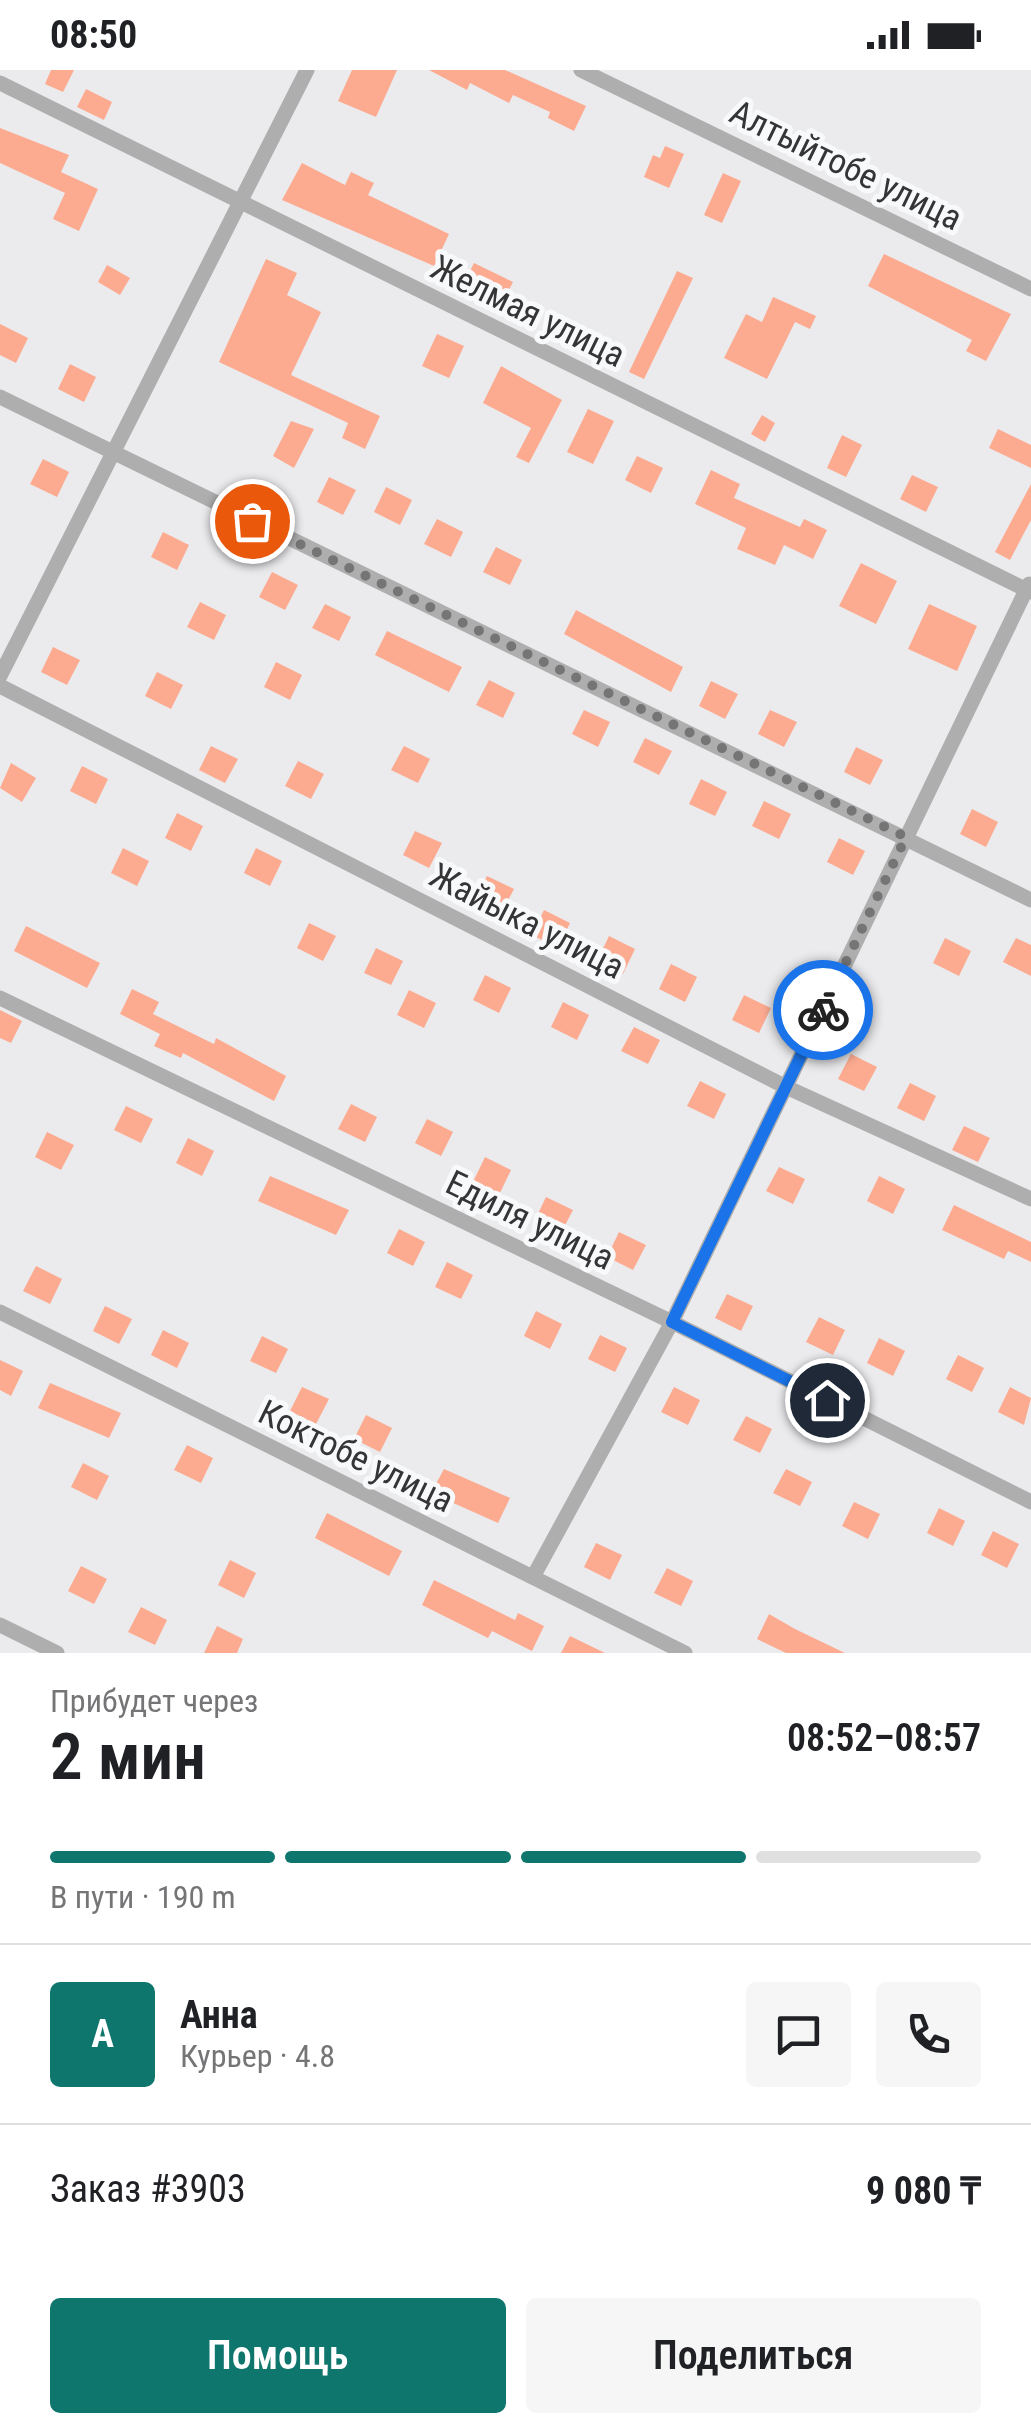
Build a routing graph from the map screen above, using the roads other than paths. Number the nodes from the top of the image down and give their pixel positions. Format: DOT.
graph roads {
  1 [pos="307,70"];
  2 [pos="582,70"];
  3 [pos="0,83"];
  4 [pos="240,203"];
  5 [pos="1031,288"];
  6 [pos="0,397"];
  7 [pos="114,454"];
  8 [pos="1030,588"];
  9 [pos="0,676"];
  10 [pos="0,686"];
  11 [pos="906,837"];
  12 [pos="1031,900"];
  13 [pos="0,998"];
  14 [pos="786,1087"];
  15 [pos="1031,1199"];
  16 [pos="0,1312"];
  17 [pos="672,1322"];
  18 [pos="1031,1502"];
  19 [pos="532,1577"];
  20 [pos="0,1624"];
  21 [pos="57,1653"];
  22 [pos="685,1653"];
  1 -- 4 [label="street"];
  2 -- 5 [label="street, Алтыйтобе улица"];
  3 -- 4 [label="street, Желмая улица"];
  4 -- 7 [label="street"];
  4 -- 8 [label="street, Желмая улица"];
  6 -- 7 [label="street"];
  7 -- 9 [label="street"];
  7 -- 11 [label="street"];
  8 -- 11 [label="street"];
  10 -- 14 [label="street, Жайыка улица"];
  11 -- 12 [label="street"];
  11 -- 14 [label="street"];
  13 -- 17 [label="street, Едиля улица"];
  14 -- 15 [label="street, Жайыка улица"];
  14 -- 17 [label="street"];
  16 -- 19 [label="street, Коктобе улица"];
  17 -- 18 [label="street, Едиля улица"];
  17 -- 19 [label="street"];
  19 -- 22 [label="street, Коктобе улица"];
  20 -- 21 [label="street"];
}
